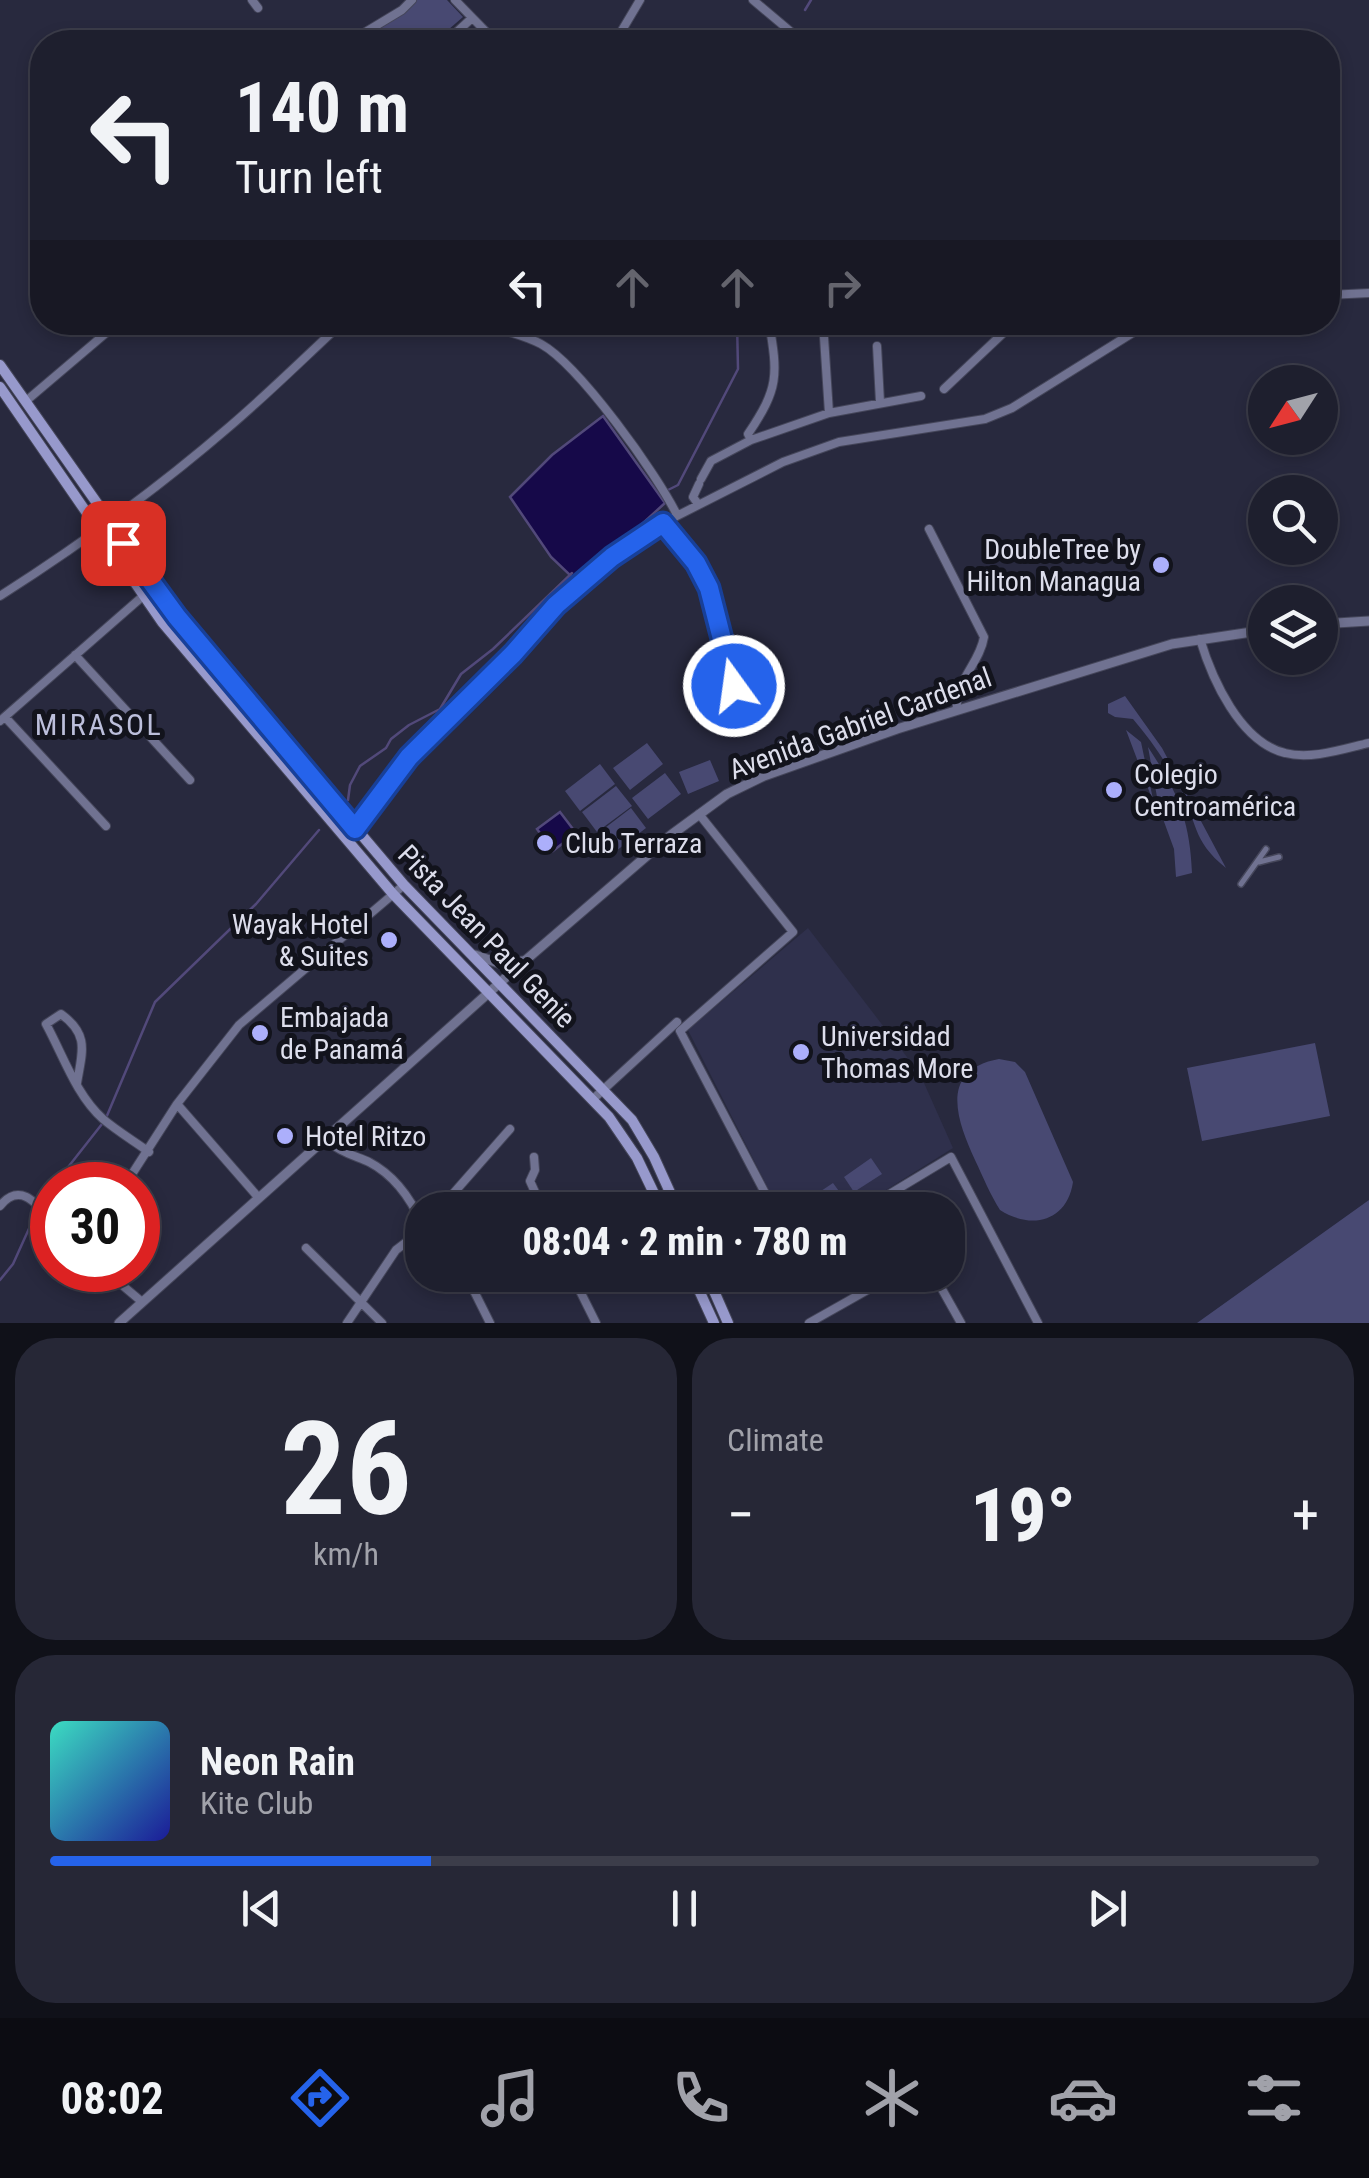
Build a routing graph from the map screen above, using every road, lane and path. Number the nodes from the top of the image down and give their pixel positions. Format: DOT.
graph roads {
  1 [pos="412,0"];
  2 [pos="455,0"];
  3 [pos="640,0"];
  4 [pos="753,0"];
  5 [pos="472,18"];
  6 [pos="369,30"];
  7 [pos="459,30"];
  8 [pos="484,30"];
  9 [pos="624,30"];
  10 [pos="789,30"];
  11 [pos="1369,293"];
  12 [pos="1340,294"];
  13 [pos="104,335"];
  14 [pos="329,335"];
  15 [pos="516,335"];
  16 [pos="771,335"];
  17 [pos="824,335"];
  18 [pos="1001,335"];
  19 [pos="1129,335"];
  20 [pos="878,346"];
  21 [pos="0,365"];
  22 [pos="0,375"];
  23 [pos="944,389"];
  24 [pos="2,394"];
  25 [pos="921,396"];
  26 [pos="26,401"];
  27 [pos="880,402"];
  28 [pos="829,413"];
  29 [pos="751,440"];
  30 [pos="54,442"];
  31 [pos="698,504"];
  32 [pos="677,515"];
  33 [pos="663,523"];
  34 [pos="105,526"];
  35 [pos="929,529"];
  36 [pos="0,596"];
  37 [pos="143,596"];
  38 [pos="1369,621"];
  39 [pos="1338,623"];
  40 [pos="1248,632"];
  41 [pos="1200,639"];
  42 [pos="75,655"];
  43 [pos="734,686"];
  44 [pos="957,710"];
  45 [pos="2,719"];
  46 [pos="1369,743"];
  47 [pos="190,780"];
  48 [pos="296,780"];
  49 [pos="699,814"];
  50 [pos="106,826"];
  51 [pos="355,829"];
  52 [pos="1266,849"];
  53 [pos="1279,857"];
  54 [pos="363,859"];
  55 [pos="1256,863"];
  56 [pos="1242,884"];
  57 [pos="404,886"];
  58 [pos="393,894"];
  59 [pos="466,951"];
  60 [pos="526,960"];
  61 [pos="499,985"];
  62 [pos="488,995"];
  63 [pos="676,1022"];
  64 [pos="77,1083"];
  65 [pos="605,1090"];
  66 [pos="592,1100"];
  67 [pos="178,1104"];
  68 [pos="510,1130"];
  69 [pos="325,1139"];
  70 [pos="149,1152"];
  71 [pos="534,1157"];
  72 [pos="142,1162"];
  73 [pos="455,1192"];
  74 [pos="534,1192"];
  75 [pos="653,1192"];
  76 [pos="669,1192"];
  77 [pos="765,1192"];
  78 [pos="893,1192"];
  79 [pos="405,1193"];
  80 [pos="30,1197"];
  81 [pos="258,1197"];
  82 [pos="0,1206"];
  83 [pos="405,1242"];
  84 [pos="306,1248"];
  85 [pos="130,1292"];
  86 [pos="474,1292"];
  87 [pos="580,1292"];
  88 [pos="700,1292"];
  89 [pos="714,1292"];
  90 [pos="864,1292"];
  91 [pos="944,1292"];
  92 [pos="140,1301"];
  93 [pos="361,1302"];
  94 [pos="832,1310"];
  95 [pos="119,1323"];
  96 [pos="348,1323"];
  97 [pos="382,1323"];
  98 [pos="490,1323"];
  99 [pos="596,1323"];
  100 [pos="714,1323"];
  101 [pos="728,1323"];
  102 [pos="809,1323"];
  103 [pos="839,1323"];
  104 [pos="961,1323"];
  105 [pos="1038,1323"];
  1 -- 6 [label="street"];
  2 -- 5 [label="street"];
  3 -- 9 [label="street"];
  4 -- 10 [label="street"];
  5 -- 7 [label="street"];
  5 -- 8 [label="street"];
  11 -- 12 [label="street"];
  13 -- 26 [label="street"];
  14 -- 34 [label="street"];
  15 -- 32 [label="street"];
  16 -- 29 [label="street"];
  17 -- 28 [label="street"];
  18 -- 23 [label="street"];
  19 -- 31 [label="street"];
  20 -- 27 [label="street"];
  21 -- 26 [label="main road, Pista Jean Paul Genie"];
  22 -- 24 [label="main road"];
  24 -- 30 [label="main road"];
  24 -- 34 [label="main road"];
  25 -- 27 [label="street"];
  26 -- 30 [label="main road, Pista Jean Paul Genie"];
  27 -- 28 [label="street"];
  28 -- 29 [label="street"];
  29 -- 31 [label="street"];
  30 -- 34 [label="main road, Pista Jean Paul Genie"];
  31 -- 32 [label="street"];
  32 -- 33 [label="street"];
  33 -- 43 [label="street"];
  33 -- 51 [label="street"];
  34 -- 36 [label="street"];
  34 -- 37 [label="main road, Pista Jean Paul Genie"];
  34 -- 51 [label="main road, Pista Jean Paul Genie"];
  35 -- 44 [label="street"];
  37 -- 42 [label="street"];
  37 -- 48 [label="main road, Pista Jean Paul Genie"];
  38 -- 39 [label="street"];
  40 -- 41 [label="street, Avenida Gabriel Cardenal"];
  41 -- 44 [label="street, Avenida Gabriel Cardenal"];
  41 -- 46 [label="street"];
  42 -- 45 [label="street"];
  42 -- 47 [label="street"];
  44 -- 49 [label="street, Avenida Gabriel Cardenal"];
  45 -- 50 [label="street"];
  48 -- 51 [label="main road"];
  48 -- 54 [label="main road, Pista Jean Paul Genie"];
  49 -- 60 [label="street, Avenida Gabriel Cardenal"];
  49 -- 77 [label="street"];
  51 -- 54 [label="main road"];
  51 -- 57 [label="main road, Pista Jean Paul Genie"];
  52 -- 55 [label="street"];
  53 -- 55 [label="street"];
  54 -- 58 [label="main road, Pista Jean Paul Genie"];
  55 -- 56 [label="street"];
  57 -- 58 [label="street"];
  57 -- 59 [label="main road, Pista Jean Paul Genie"];
  58 -- 62 [label="main road, Pista Jean Paul Genie"];
  58 -- 67 [label="street"];
  59 -- 60 [label="street"];
  59 -- 61 [label="main road, Pista Jean Paul Genie"];
  60 -- 61 [label="street, Avenida Gabriel Cardenal"];
  61 -- 62 [label="street, Avenida Gabriel Cardenal"];
  61 -- 65 [label="main road, Pista Jean Paul Genie"];
  62 -- 66 [label="main road, Pista Jean Paul Genie"];
  62 -- 69 [label="street, Avenida Gabriel Cardenal"];
  63 -- 65 [label="street"];
  64 -- 64 [label="street"];
  64 -- 70 [label="street"];
  65 -- 66 [label="street"];
  65 -- 76 [label="main road, Pista Jean Paul Genie"];
  66 -- 75 [label="main road, Pista Jean Paul Genie"];
  67 -- 70 [label="street"];
  67 -- 81 [label="street"];
  68 -- 73 [label="street"];
  69 -- 79 [label="street"];
  69 -- 81 [label="street, Avenida Gabriel Cardenal"];
  70 -- 72 [label="street"];
  71 -- 74 [label="street"];
  78 -- 105 [label="street"];
  80 -- 82 [label="street"];
  81 -- 92 [label="street, Avenida Gabriel Cardenal"];
  83 -- 93 [label="street"];
  84 -- 93 [label="street"];
  85 -- 92 [label="street"];
  86 -- 98 [label="street"];
  87 -- 99 [label="street"];
  88 -- 100 [label="main road"];
  89 -- 101 [label="main road"];
  90 -- 94 [label="street"];
  91 -- 104 [label="street"];
  92 -- 95 [label="street, Avenida Gabriel Cardenal"];
  93 -- 96 [label="street"];
  93 -- 97 [label="street"];
  94 -- 102 [label="street"];
  94 -- 103 [label="street"];
}
